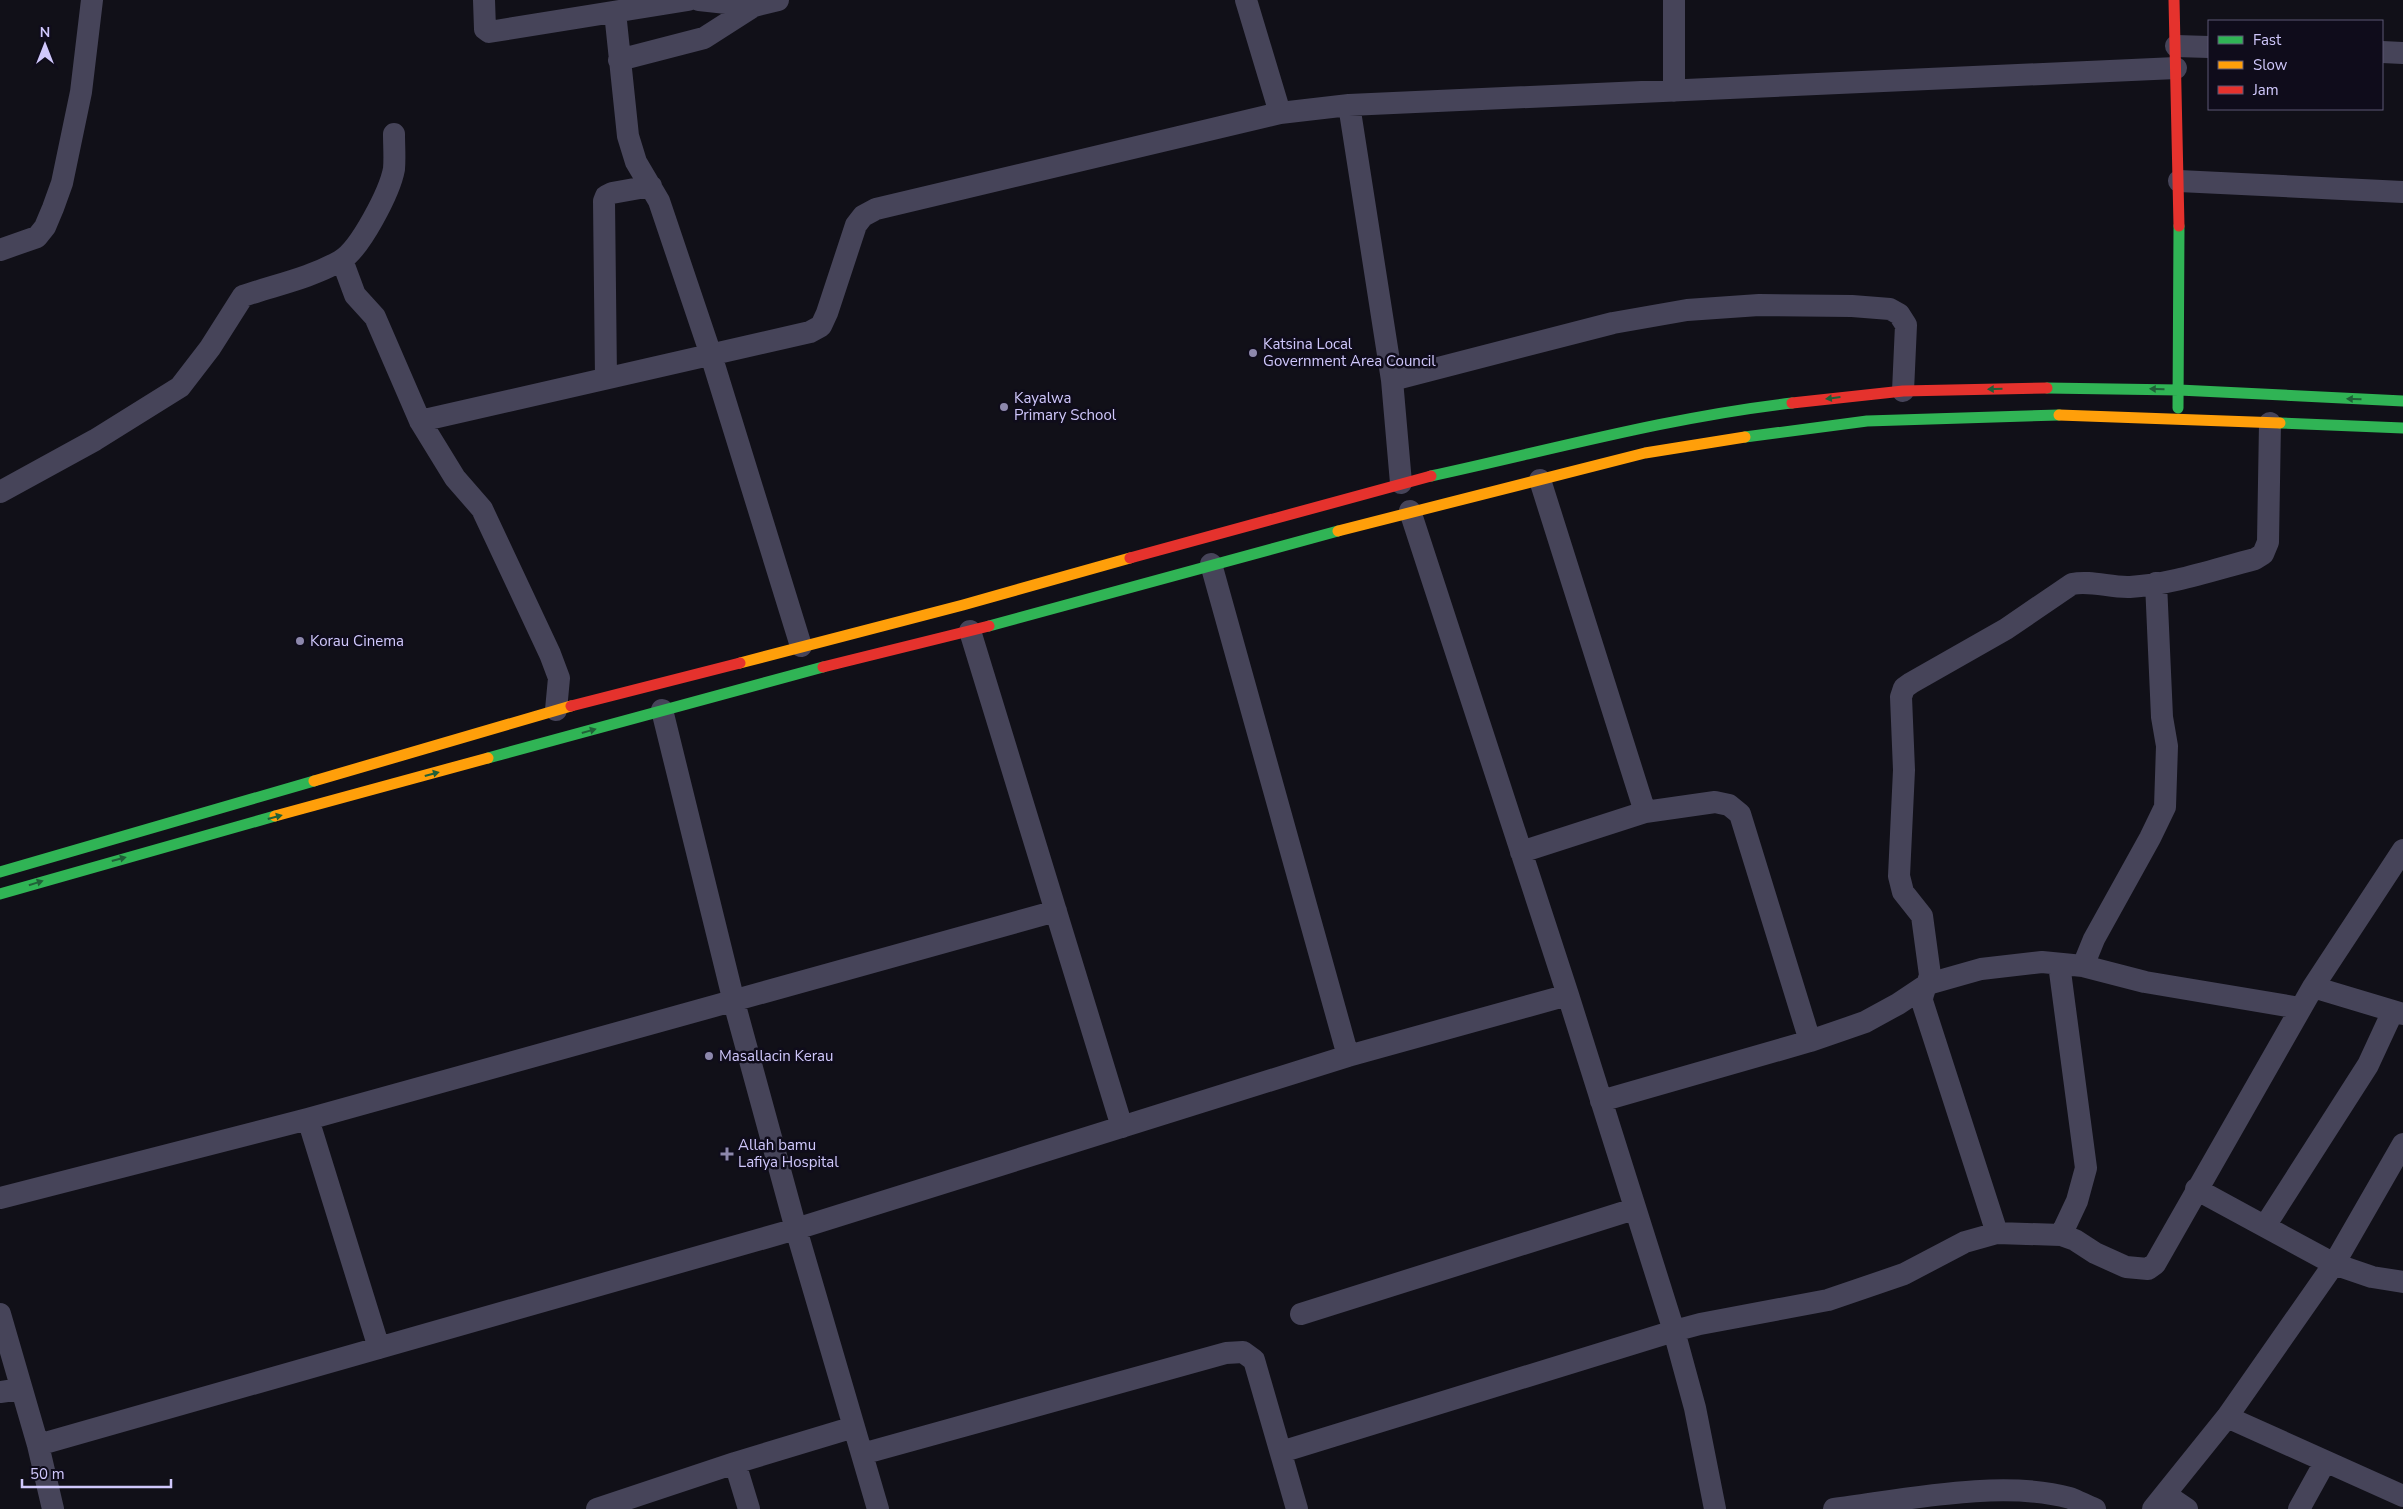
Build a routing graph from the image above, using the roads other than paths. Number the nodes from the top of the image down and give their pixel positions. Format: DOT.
graph roads {
  1 [pos="92,0"];
  2 [pos="484,0"];
  3 [pos="688,0"];
  4 [pos="699,0"];
  5 [pos="1246,0"];
  6 [pos="1674,0"];
  7 [pos="2174,0"];
  8 [pos="770,2"];
  9 [pos="615,12"];
  10 [pos="2176,46"];
  11 [pos="2208,47"];
  12 [pos="2383,52"];
  13 [pos="2403,53"];
  14 [pos="619,60"];
  15 [pos="2176,68"];
  16 [pos="1674,91"];
  17 [pos="1349,104"];
  18 [pos="1280,113"];
  19 [pos="394,134"];
  20 [pos="2179,181"];
  21 [pos="651,186"];
  22 [pos="2403,192"];
  23 [pos="0,250"];
  24 [pos="342,260"];
  25 [pos="711,355"];
  26 [pos="606,378"];
  27 [pos="1392,380"];
  28 [pos="2179,390"];
  29 [pos="1902,391"];
  30 [pos="2403,401"];
  31 [pos="2177,418"];
  32 [pos="420,421"];
  33 [pos="2270,423"];
  34 [pos="2403,428"];
  35 [pos="1540,480"];
  36 [pos="1401,484"];
  37 [pos="0,492"];
  38 [pos="1410,511"];
  39 [pos="1211,564"];
  40 [pos="2156,583"];
  41 [pos="970,631"];
  42 [pos="801,646"];
  43 [pos="556,710"];
  44 [pos="662,710"];
  45 [pos="1645,812"];
  46 [pos="2403,850"];
  47 [pos="1521,852"];
  48 [pos="0,872"];
  49 [pos="0,894"];
  50 [pos="1056,911"];
  51 [pos="2059,964"];
  52 [pos="2083,966"];
  53 [pos="1928,984"];
  54 [pos="2313,987"];
  55 [pos="1568,995"];
  56 [pos="734,1002"];
  57 [pos="2300,1008"];
  58 [pos="2398,1012"];
  59 [pos="1810,1041"];
  60 [pos="1348,1056"];
  61 [pos="1601,1101"];
  62 [pos="308,1119"];
  63 [pos="1122,1127"];
  64 [pos="2403,1144"];
  65 [pos="2196,1188"];
  66 [pos="0,1198"];
  67 [pos="1634,1209"];
  68 [pos="2265,1226"];
  69 [pos="796,1229"];
  70 [pos="1997,1234"];
  71 [pos="2061,1235"];
  72 [pos="2334,1264"];
  73 [pos="2403,1282"];
  74 [pos="0,1314"];
  75 [pos="1301,1314"];
  76 [pos="1674,1331"];
  77 [pos="378,1348"];
  78 [pos="11,1390"];
  79 [pos="2226,1417"];
  80 [pos="854,1426"];
  81 [pos="38,1445"];
  82 [pos="1281,1452"];
  83 [pos="862,1454"];
  84 [pos="2325,1462"];
  85 [pos="735,1463"];
  86 [pos="2403,1496"];
  87 [pos="2159,1502"];
  88 [pos="53,1509"];
  89 [pos="597,1509"];
  90 [pos="749,1509"];
  91 [pos="878,1509"];
  92 [pos="1297,1509"];
  93 [pos="1715,1509"];
  94 [pos="1834,1509"];
  95 [pos="2095,1509"];
  96 [pos="2187,1509"];
  97 [pos="2298,1509"];
  1 -- 23 [label="street"];
  2 -- 9 [label="street"];
  3 -- 9 [label="street"];
  4 -- 8 [label="street"];
  5 -- 18 [label="street"];
  6 -- 16 [label="street"];
  7 -- 10 [label="main road"];
  8 -- 14 [label="street"];
  9 -- 14 [label="street"];
  10 -- 11 [label="street"];
  10 -- 15 [label="main road"];
  12 -- 13 [label="street"];
  14 -- 21 [label="street"];
  15 -- 16 [label="street"];
  15 -- 20 [label="main road"];
  16 -- 17 [label="street"];
  17 -- 18 [label="street"];
  17 -- 27 [label="street"];
  18 -- 25 [label="street"];
  19 -- 24 [label="street"];
  20 -- 22 [label="street"];
  20 -- 28 [label="main road"];
  21 -- 25 [label="street"];
  21 -- 26 [label="street"];
  24 -- 32 [label="street"];
  24 -- 37 [label="street"];
  25 -- 26 [label="street"];
  25 -- 42 [label="street"];
  26 -- 32 [label="street"];
  27 -- 29 [label="street"];
  27 -- 36 [label="street"];
  28 -- 29 [label="main road, one-way"];
  30 -- 28 [label="main road, one-way"];
  28 -- 31 [label="main road"];
  29 -- 36 [label="main road, one-way"];
  31 -- 33 [label="main road"];
  31 -- 35 [label="main road"];
  32 -- 43 [label="street"];
  33 -- 34 [label="main road"];
  33 -- 40 [label="street"];
  35 -- 38 [label="main road"];
  35 -- 45 [label="street"];
  36 -- 42 [label="main road"];
  38 -- 39 [label="main road"];
  38 -- 47 [label="street"];
  39 -- 41 [label="main road"];
  39 -- 60 [label="street"];
  40 -- 52 [label="street"];
  40 -- 53 [label="street"];
  41 -- 44 [label="main road"];
  41 -- 50 [label="street"];
  42 -- 43 [label="main road"];
  43 -- 48 [label="main road"];
  49 -- 44 [label="main road, one-way"];
  44 -- 56 [label="street"];
  45 -- 47 [label="street"];
  45 -- 59 [label="street"];
  46 -- 54 [label="street"];
  47 -- 55 [label="street"];
  50 -- 56 [label="street"];
  50 -- 63 [label="street"];
  51 -- 52 [label="street"];
  51 -- 53 [label="street"];
  51 -- 71 [label="street"];
  52 -- 57 [label="street"];
  53 -- 59 [label="street"];
  53 -- 70 [label="street"];
  54 -- 57 [label="street"];
  54 -- 58 [label="street"];
  55 -- 60 [label="street"];
  55 -- 61 [label="street"];
  56 -- 62 [label="street"];
  56 -- 69 [label="street"];
  57 -- 65 [label="street"];
  58 -- 68 [label="street"];
  59 -- 61 [label="street"];
  60 -- 63 [label="street"];
  61 -- 67 [label="street"];
  62 -- 66 [label="street"];
  62 -- 77 [label="street"];
  63 -- 69 [label="street"];
  64 -- 72 [label="street"];
  65 -- 68 [label="street"];
  65 -- 71 [label="street"];
  67 -- 75 [label="street"];
  67 -- 76 [label="street"];
  68 -- 72 [label="street"];
  69 -- 77 [label="street"];
  69 -- 80 [label="street"];
  70 -- 71 [label="street"];
  70 -- 76 [label="street"];
  72 -- 73 [label="street"];
  72 -- 79 [label="street"];
  74 -- 78 [label="street"];
  76 -- 82 [label="street"];
  76 -- 93 [label="street"];
  77 -- 81 [label="street"];
  78 -- 81 [label="street"];
  79 -- 84 [label="street"];
  79 -- 87 [label="street"];
  80 -- 83 [label="street"];
  80 -- 85 [label="street"];
  81 -- 88 [label="street"];
  82 -- 83 [label="street"];
  82 -- 92 [label="street"];
  83 -- 91 [label="street"];
  84 -- 86 [label="street"];
  84 -- 97 [label="street"];
  85 -- 89 [label="street"];
  85 -- 90 [label="street"];
  87 -- 96 [label="street"];
  94 -- 95 [label="street"];
}
